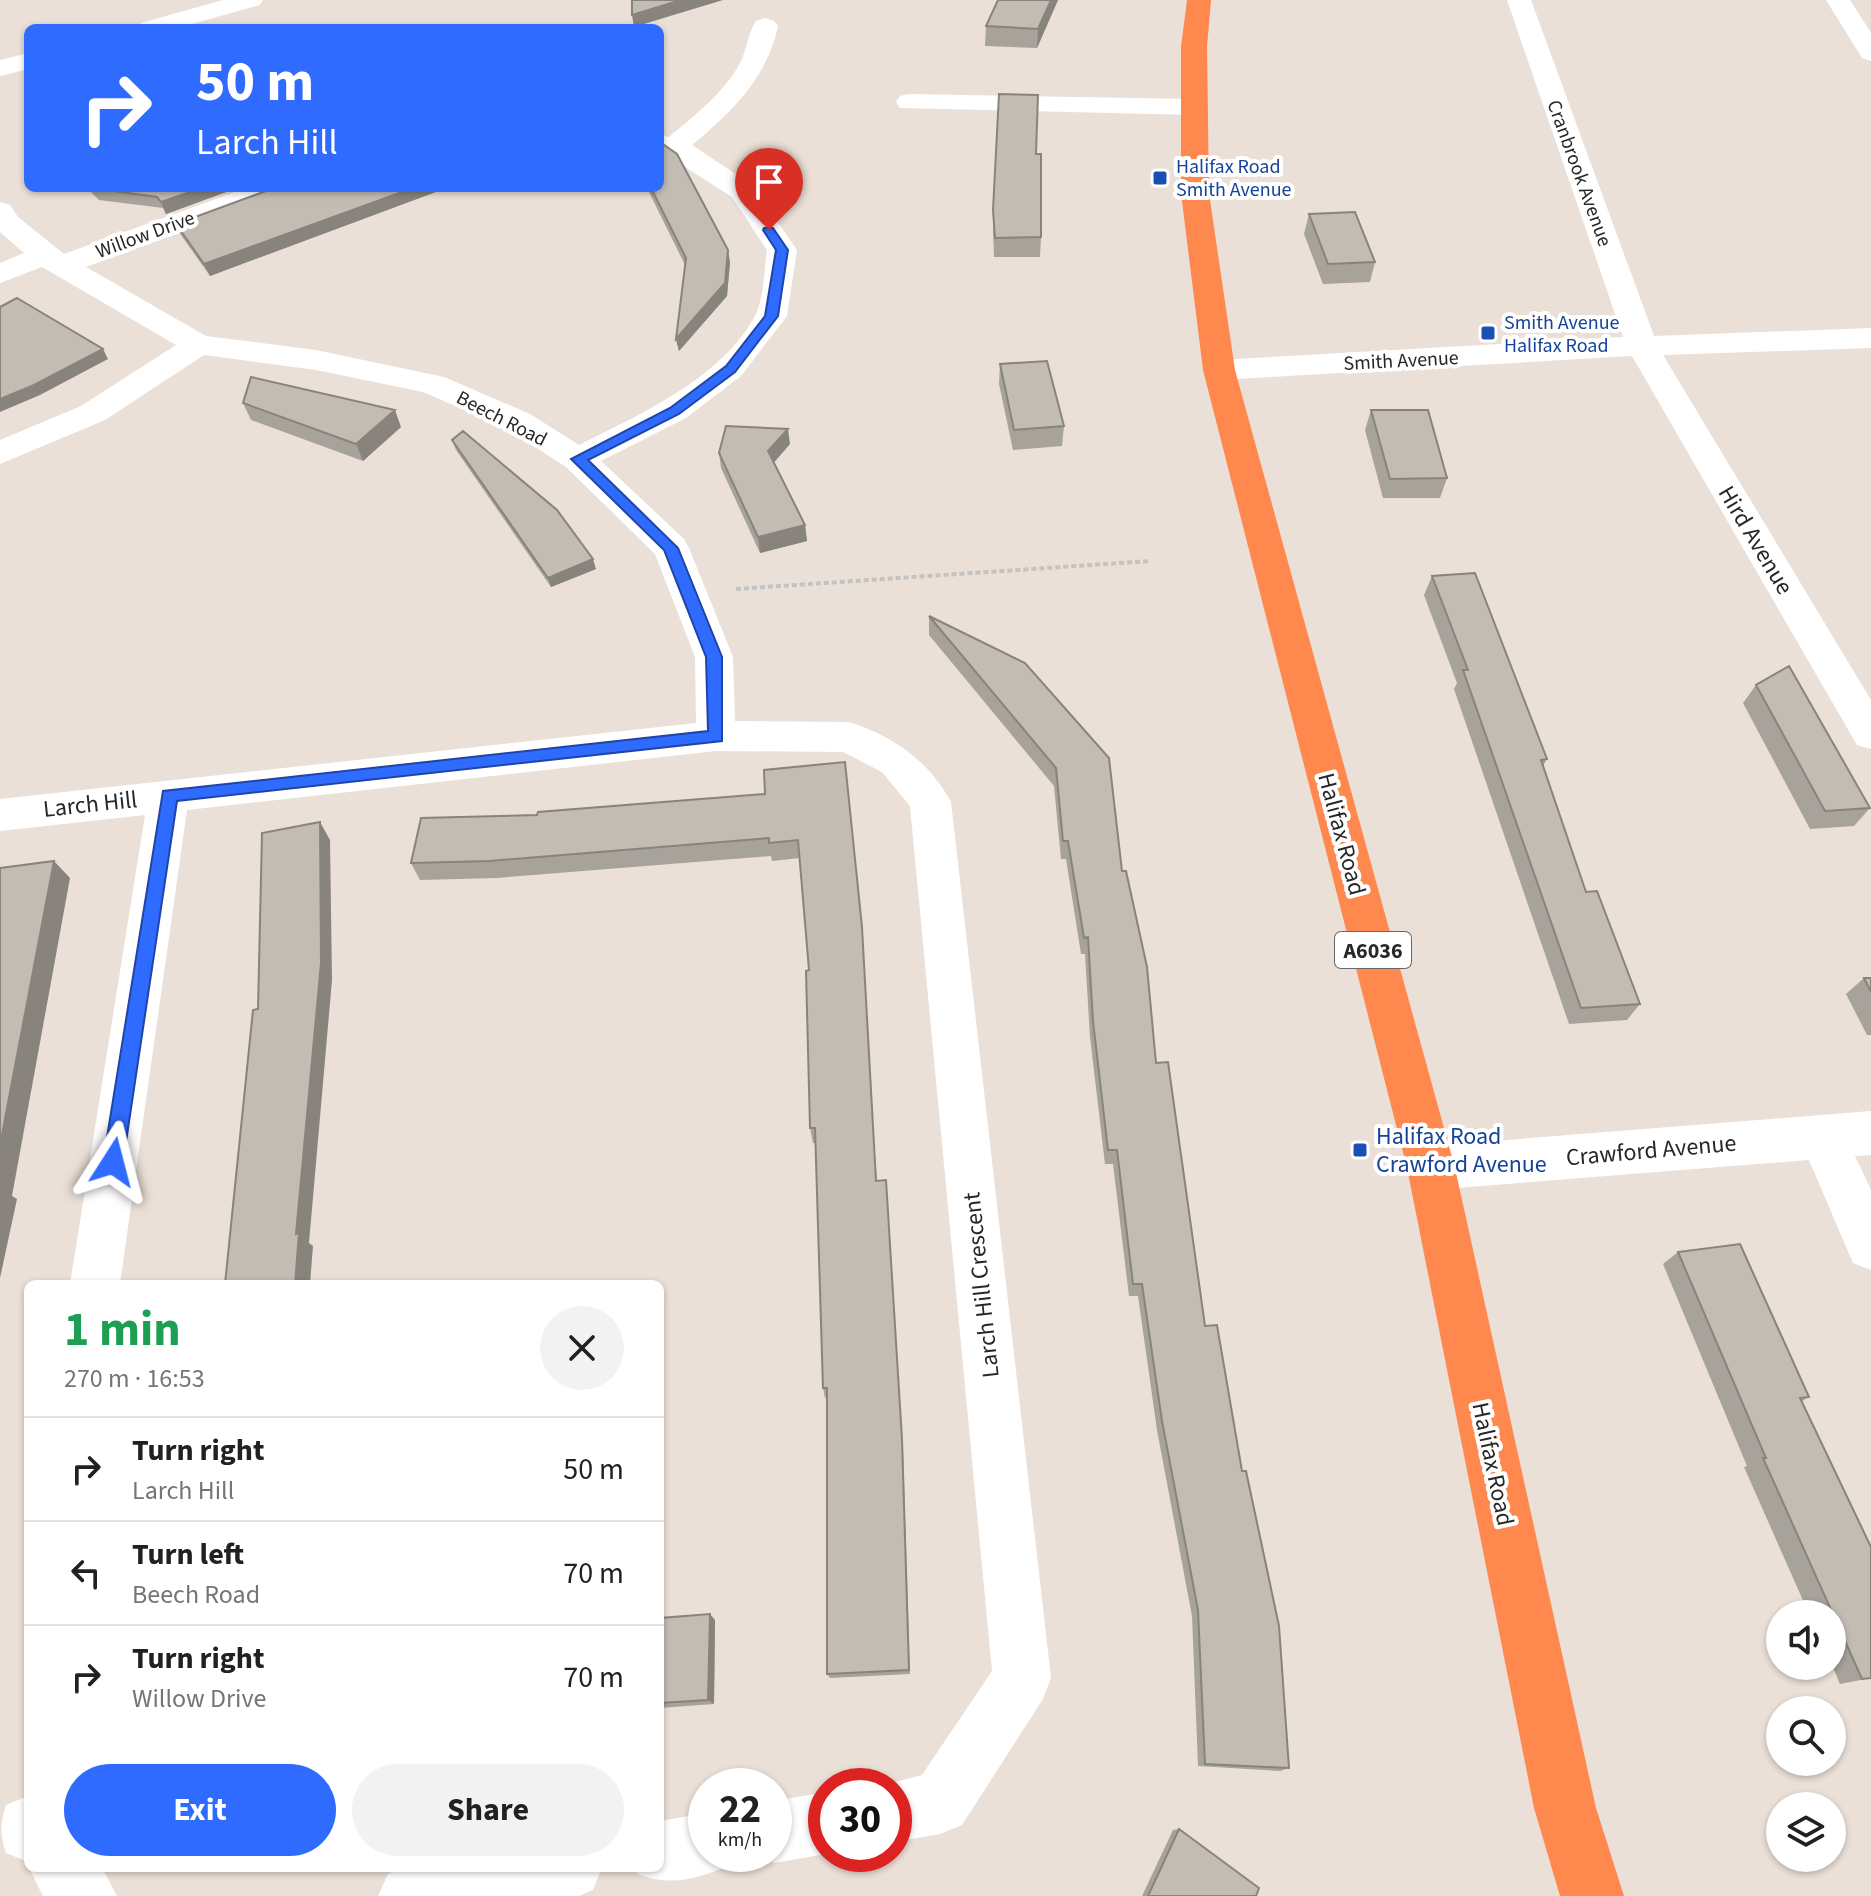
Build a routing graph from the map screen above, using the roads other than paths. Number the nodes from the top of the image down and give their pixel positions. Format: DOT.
graph roads {
  1 [pos="251,0"];
  2 [pos="1519,0"];
  3 [pos="1838,0"];
  4 [pos="1194,1"];
  5 [pos="164,24"];
  6 [pos="765,26"];
  7 [pos="1871,53"];
  8 [pos="24,62"];
  9 [pos="0,68"];
  10 [pos="909,102"];
  11 [pos="1194,107"];
  12 [pos="667,145"];
  13 [pos="263,192"];
  14 [pos="0,211"];
  15 [pos="53,261"];
  16 [pos="0,274"];
  17 [pos="1871,338"];
  18 [pos="198,345"];
  19 [pos="1642,346"];
  20 [pos="1219,370"];
  21 [pos="0,453"];
  22 [pos="578,459"];
  23 [pos="1871,734"];
  24 [pos="716,736"];
  25 [pos="849,737"];
  26 [pos="169,796"];
  27 [pos="0,815"];
  28 [pos="1871,1133"];
  29 [pos="1822,1135"];
  30 [pos="1431,1168"];
  31 [pos="1871,1246"];
  32 [pos="96,1280"];
  33 [pos="912,1808"];
  34 [pos="688,1847"];
  35 [pos="664,1851"];
  36 [pos="64,1872"];
  37 [pos="548,1872"];
  38 [pos="85,1896"];
  39 [pos="410,1896"];
  40 [pos="1592,1896"];
  1 -- 5 [label="street"];
  2 -- 19 [label="street, Cranbrook Avenue"];
  3 -- 7 [label="street"];
  4 -- 11 [label="highway, Halifax Road / A6036"];
  6 -- 12 [label="street"];
  8 -- 9 [label="street"];
  10 -- 11 [label="street"];
  11 -- 20 [label="highway, Halifax Road / A6036"];
  12 -- 22 [label="street"];
  13 -- 15 [label="street, Willow Drive"];
  14 -- 15 [label="street, Beech Road"];
  15 -- 16 [label="street, Willow Drive"];
  15 -- 18 [label="street, Beech Road"];
  17 -- 19 [label="street, Smith Avenue"];
  18 -- 21 [label="street"];
  18 -- 22 [label="street, Beech Road"];
  19 -- 20 [label="street, Smith Avenue"];
  19 -- 23 [label="street, Hird Avenue"];
  20 -- 30 [label="highway, Halifax Road / A6036"];
  22 -- 24 [label="street, Beech Road"];
  24 -- 25 [label="street, Larch Hill"];
  24 -- 26 [label="street, Larch Hill"];
  25 -- 33 [label="street, Larch Hill Crescent"];
  26 -- 27 [label="street, Larch Hill"];
  26 -- 32 [label="street"];
  28 -- 29 [label="street, Crawford Avenue"];
  29 -- 30 [label="street, Crawford Avenue"];
  29 -- 31 [label="street"];
  30 -- 40 [label="highway, Halifax Road / A6036"];
  34 -- 35 [label="street"];
  36 -- 38 [label="street"];
  37 -- 39 [label="street"];
}
